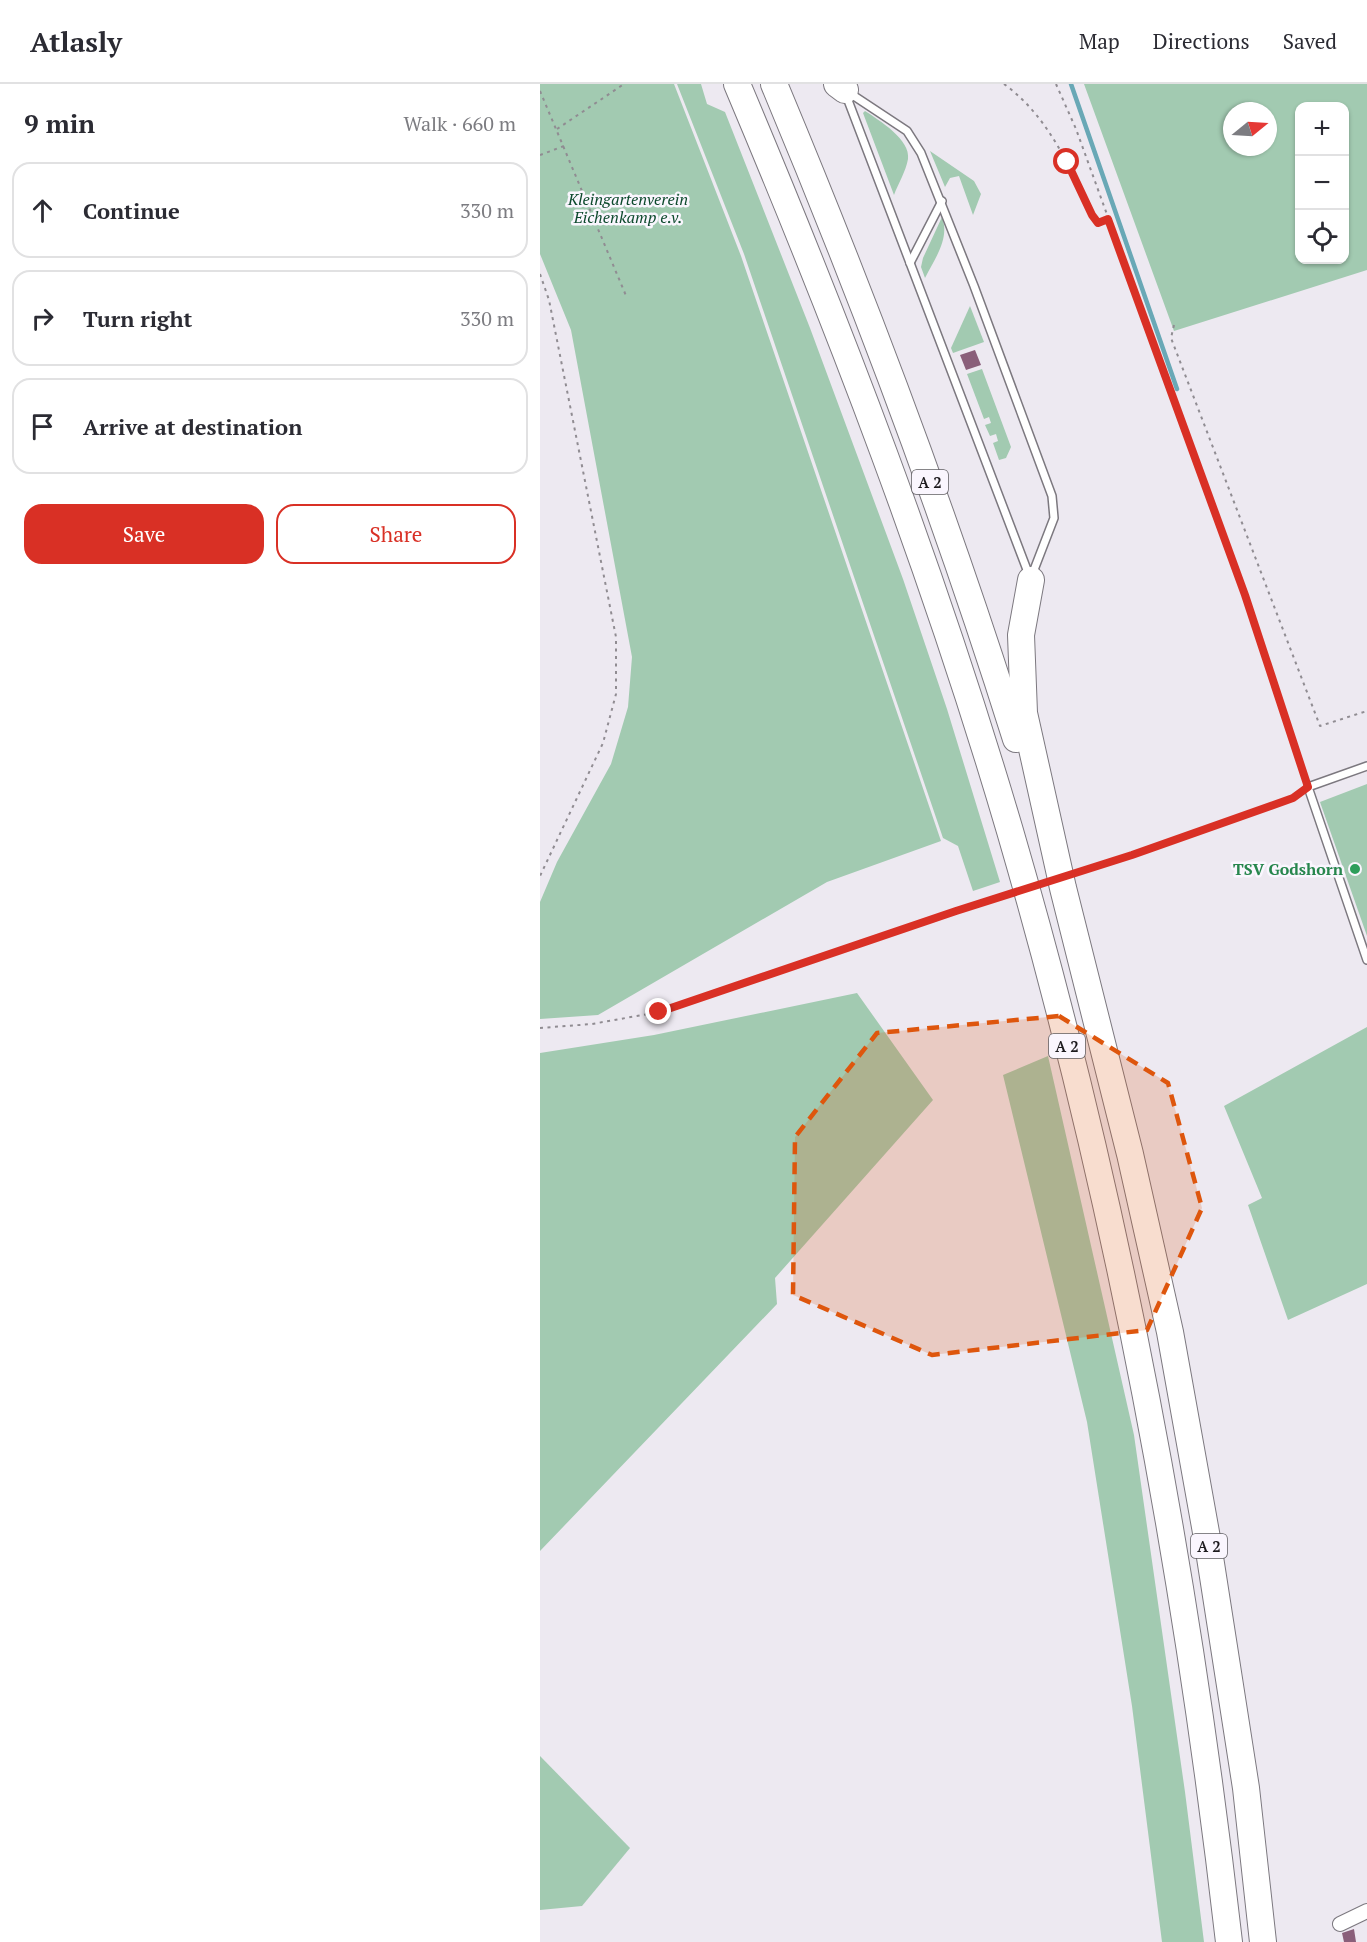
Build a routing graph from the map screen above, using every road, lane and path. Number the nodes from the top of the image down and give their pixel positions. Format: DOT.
graph roads {
  1 [pos="624,84"];
  2 [pos="737,84"];
  3 [pos="774,84"];
  4 [pos="1004,84"];
  5 [pos="1056,84"];
  6 [pos="841,87"];
  7 [pos="540,90"];
  8 [pos="556,129"];
  9 [pos="564,146"];
  10 [pos="540,155"];
  11 [pos="942,201"];
  12 [pos="1108,219"];
  13 [pos="910,262"];
  14 [pos="540,274"];
  15 [pos="627,298"];
  16 [pos="1174,325"];
  17 [pos="1030,580"];
  18 [pos="1367,711"];
  19 [pos="1367,766"];
  20 [pos="1308,787"];
  21 [pos="540,876"];
  22 [pos="1062,888"];
  23 [pos="1367,960"];
  24 [pos="540,1028"];
  25 [pos="1367,1911"];
  26 [pos="1340,1924"];
  27 [pos="1229,1942"];
  28 [pos="1263,1942"];
  1 -- 8 [label="path"];
  2 -- 27 [label="highway, A 2"];
  3 -- 22 [label="highway, A 2"];
  4 -- 12 [label="path"];
  5 -- 12 [label="path"];
  6 -- 11 [label="lane"];
  6 -- 13 [label="lane"];
  7 -- 8 [label="path"];
  8 -- 9 [label="path"];
  9 -- 10 [label="path"];
  9 -- 15 [label="path"];
  11 -- 13 [label="lane"];
  11 -- 17 [label="lane"];
  12 -- 20 [label="path"];
  13 -- 17 [label="lane"];
  14 -- 21 [label="path"];
  16 -- 18 [label="path"];
  17 -- 22 [label="highway"];
  19 -- 20 [label="lane"];
  20 -- 23 [label="lane"];
  20 -- 24 [label="path, bridge"];
  22 -- 28 [label="highway, A 2"];
  25 -- 26 [label="street"];
}
